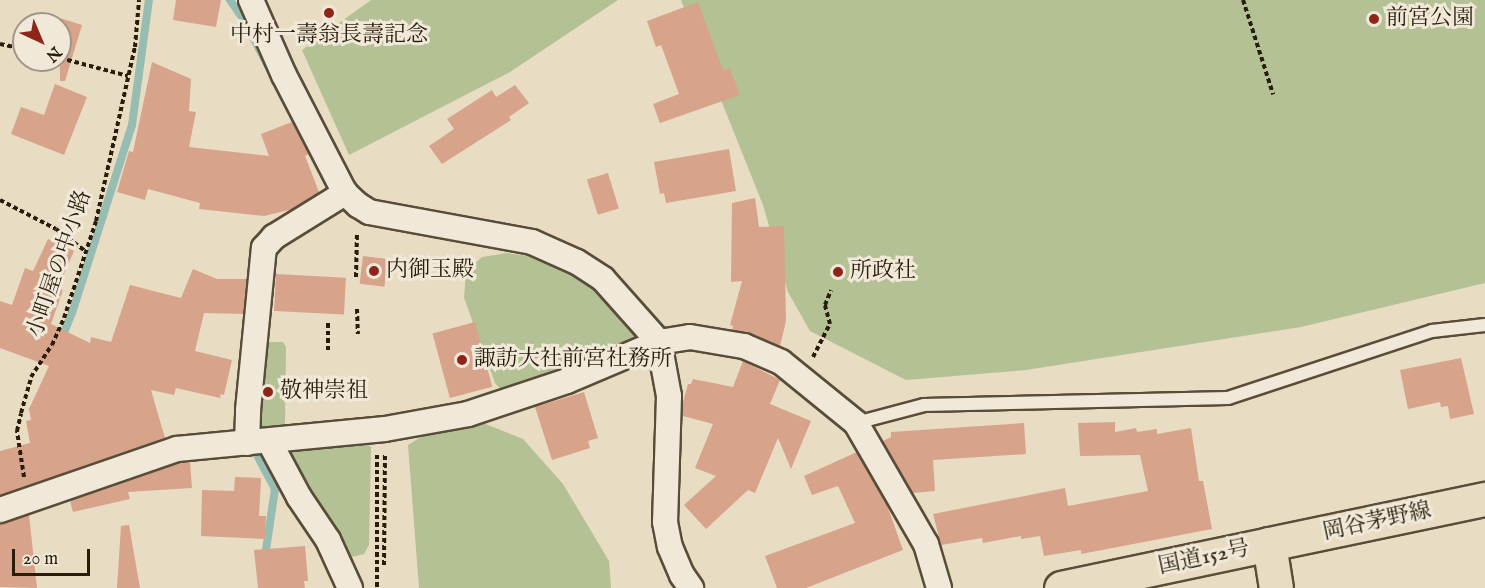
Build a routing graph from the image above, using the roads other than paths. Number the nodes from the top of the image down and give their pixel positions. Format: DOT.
graph roads {
  1 [pos="251,0"];
  2 [pos="351,199"];
  3 [pos="1485,325"];
  4 [pos="659,342"];
  5 [pos="856,423"];
  6 [pos="258,442"];
  7 [pos="1485,499"];
  8 [pos="0,510"];
  9 [pos="1269,544"];
  10 [pos="350,588"];
  11 [pos="691,588"];
  12 [pos="939,588"];
  13 [pos="1061,588"];
  14 [pos="1276,588"];
  1 -- 2 [label="street"];
  2 -- 4 [label="street"];
  2 -- 6 [label="street"];
  3 -- 5 [label="lane"];
  4 -- 5 [label="street"];
  4 -- 6 [label="street"];
  4 -- 11 [label="street"];
  5 -- 12 [label="street"];
  6 -- 8 [label="street"];
  6 -- 10 [label="street"];
  7 -- 9 [label="main road, 岡谷茅野線"];
  9 -- 13 [label="main road, 国道152号"];
  9 -- 14 [label="main road, 国道152号"];
}
